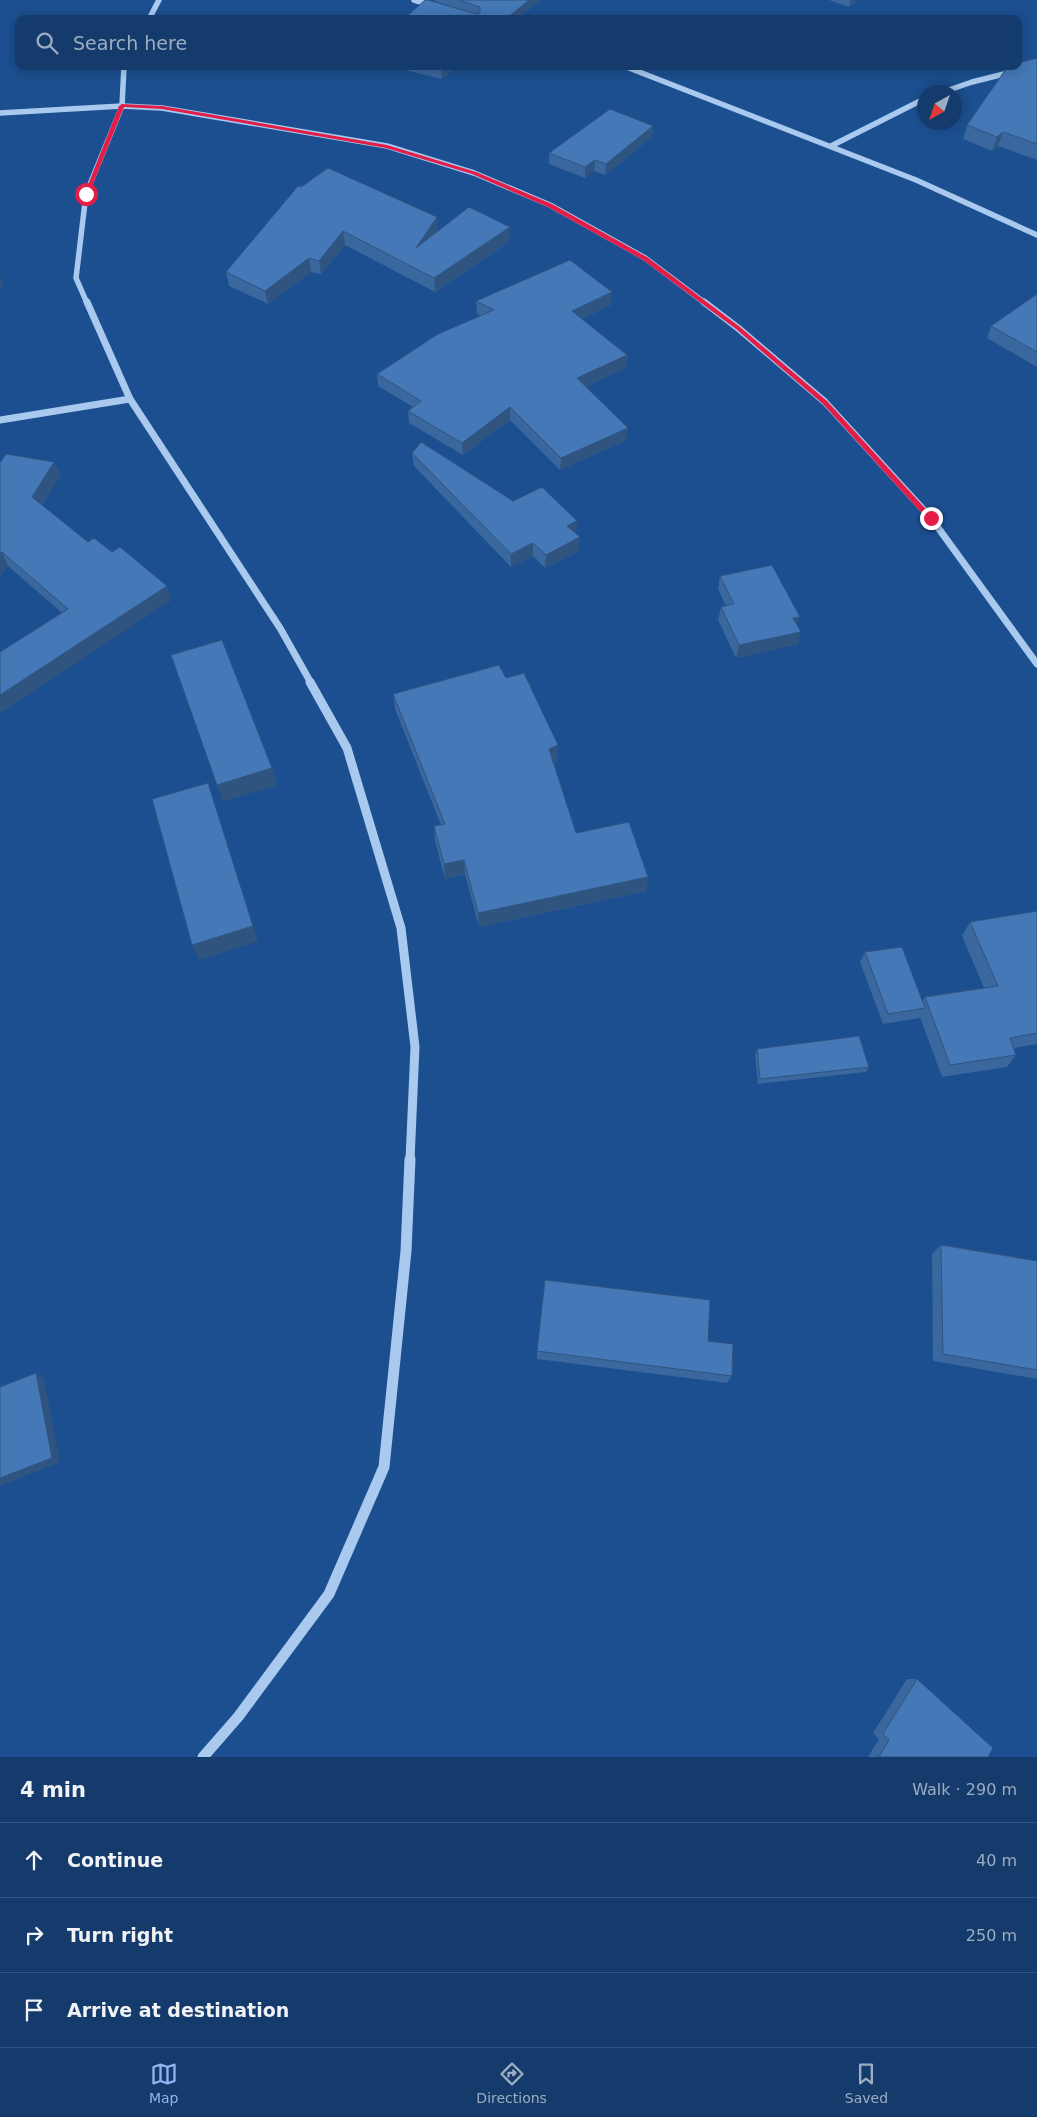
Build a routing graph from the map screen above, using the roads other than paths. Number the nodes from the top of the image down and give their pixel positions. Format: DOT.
graph roads {
  1 [pos="159,0"];
  2 [pos="414,0"];
  3 [pos="440,8"];
  4 [pos="151,15"];
  5 [pos="124,70"];
  6 [pos="634,70"];
  7 [pos="1018,71"];
  8 [pos="962,85"];
  9 [pos="917,102"];
  10 [pos="122,106"];
  11 [pos="0,113"];
  12 [pos="830,146"];
  13 [pos="1037,235"];
  14 [pos="130,399"];
  15 [pos="0,420"];
  16 [pos="1037,664"];
  17 [pos="203,1757"];
  1 -- 4 [label="street"];
  2 -- 3 [label="street"];
  5 -- 10 [label="street"];
  6 -- 12 [label="street"];
  7 -- 8 [label="street"];
  9 -- 12 [label="street"];
  10 -- 11 [label="street"];
  10 -- 14 [label="street"];
  10 -- 16 [label="street"];
  12 -- 13 [label="street"];
  14 -- 15 [label="street"];
  14 -- 17 [label="street"];
}
